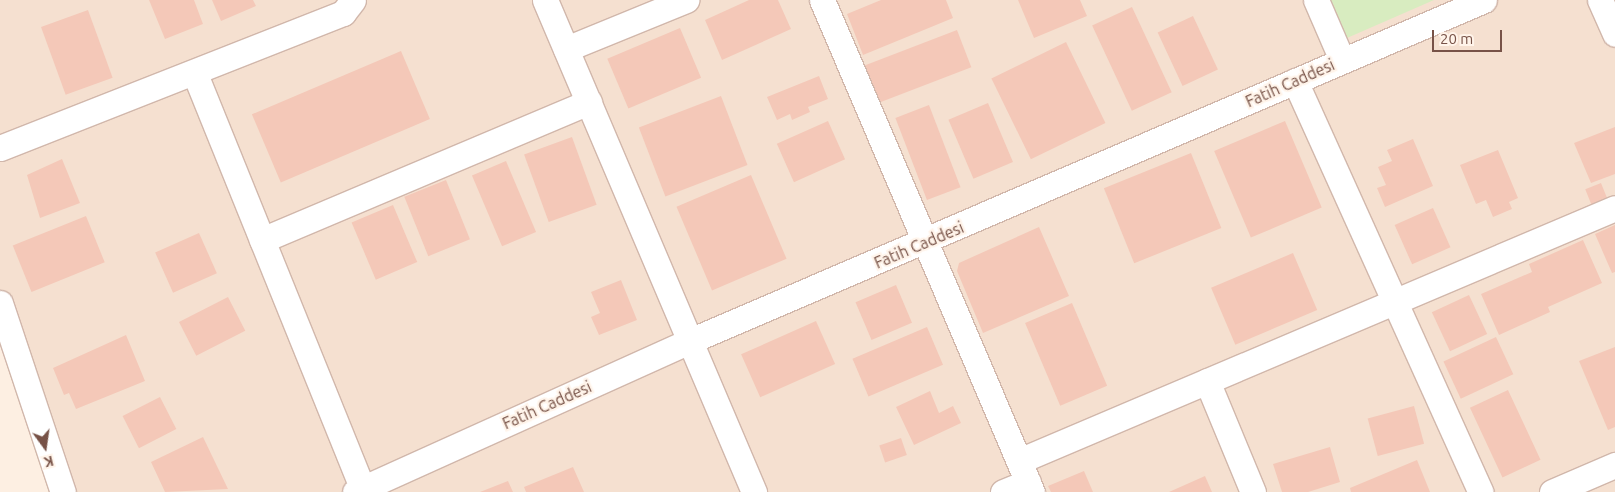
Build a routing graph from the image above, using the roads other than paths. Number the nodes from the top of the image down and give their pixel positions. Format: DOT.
graph roads {
  1 [pos="354,0"];
  2 [pos="545,0"];
  3 [pos="686,0"];
  4 [pos="822,0"];
  5 [pos="1316,0"];
  6 [pos="1484,0"];
  7 [pos="1600,0"];
  8 [pos="1615,34"];
  9 [pos="566,49"];
  10 [pos="1342,60"];
  11 [pos="195,74"];
  12 [pos="1296,80"];
  13 [pos="589,102"];
  14 [pos="0,148"];
  15 [pos="1615,208"];
  16 [pos="262,240"];
  17 [pos="927,242"];
  18 [pos="1395,301"];
  19 [pos="0,303"];
  20 [pos="690,341"];
  21 [pos="1207,381"];
  22 [pos="1615,465"];
  23 [pos="1026,478"];
  24 [pos="360,491"];
  25 [pos="64,492"];
  26 [pos="754,492"];
  27 [pos="1003,492"];
  28 [pos="1253,492"];
  29 [pos="1481,492"];
  30 [pos="1552,492"];
  1 -- 11 [label="street"];
  2 -- 9 [label="street"];
  3 -- 9 [label="street"];
  4 -- 17 [label="street"];
  5 -- 10 [label="street"];
  6 -- 10 [label="street, Fatih Caddesi"];
  7 -- 8 [label="street"];
  9 -- 13 [label="street"];
  10 -- 12 [label="street, Fatih Caddesi"];
  11 -- 14 [label="street"];
  11 -- 16 [label="street"];
  12 -- 17 [label="street, Fatih Caddesi"];
  12 -- 18 [label="street"];
  13 -- 16 [label="street"];
  13 -- 20 [label="street"];
  15 -- 18 [label="street"];
  16 -- 24 [label="street"];
  17 -- 20 [label="street, Fatih Caddesi"];
  17 -- 23 [label="street"];
  18 -- 21 [label="street"];
  18 -- 29 [label="street"];
  19 -- 25 [label="street"];
  20 -- 24 [label="street, Fatih Caddesi"];
  20 -- 26 [label="street"];
  21 -- 23 [label="street"];
  21 -- 28 [label="street"];
  22 -- 30 [label="street"];
  23 -- 27 [label="street"];
}
